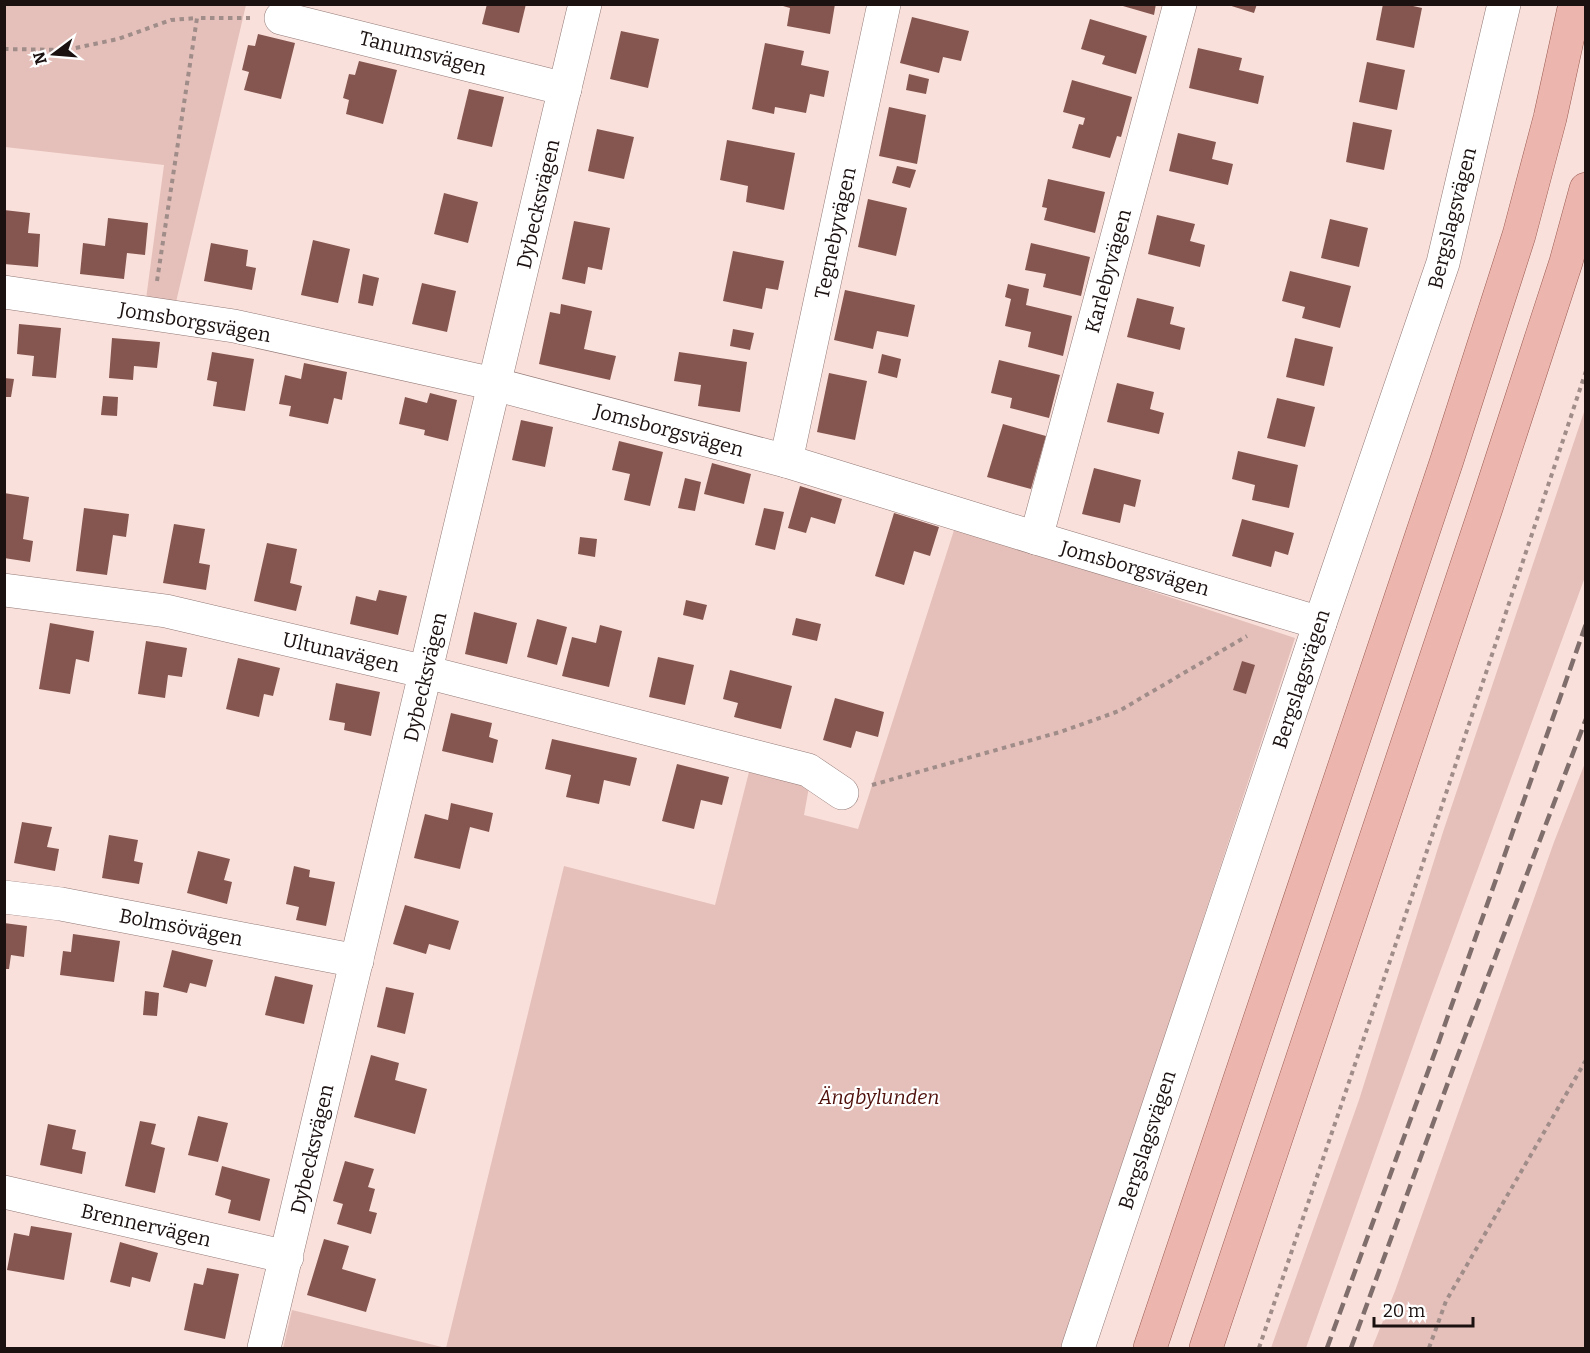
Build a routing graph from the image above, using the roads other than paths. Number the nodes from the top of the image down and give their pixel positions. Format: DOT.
graph roads {
  1 [pos="585,4"];
  2 [pos="884,4"];
  3 [pos="1180,4"];
  4 [pos="1504,4"];
  5 [pos="1575,4"];
  6 [pos="281,18"];
  7 [pos="565,89"];
  8 [pos="1586,189"];
  9 [pos="4,292"];
  10 [pos="494,384"];
  11 [pos="786,461"];
  12 [pos="1036,538"];
  13 [pos="4,590"];
  14 [pos="1320,622"];
  15 [pos="426,672"];
  16 [pos="842,793"];
  17 [pos="4,897"];
  18 [pos="357,961"];
  19 [pos="4,1192"];
  20 [pos="287,1257"];
  21 [pos="264,1348"];
  22 [pos="1078,1348"];
  23 [pos="1150,1348"];
  24 [pos="1206,1348"];
  1 -- 7 [label="street, Dybecksvägen"];
  2 -- 11 [label="street, Tegnebyvägen"];
  3 -- 12 [label="street, Karlebyvägen"];
  4 -- 14 [label="street, Bergslagsvägen"];
  5 -- 23 [label="main road"];
  6 -- 7 [label="street, Tanumsvägen"];
  7 -- 10 [label="street, Dybecksvägen"];
  8 -- 24 [label="main road"];
  9 -- 10 [label="street, Jomsborgsvägen"];
  10 -- 11 [label="street, Jomsborgsvägen"];
  10 -- 15 [label="street, Dybecksvägen"];
  11 -- 12 [label="street, Jomsborgsvägen"];
  12 -- 14 [label="street, Jomsborgsvägen"];
  13 -- 15 [label="street, Ultunavägen"];
  14 -- 22 [label="street, Bergslagsvägen"];
  15 -- 16 [label="street, Ultunavägen"];
  15 -- 18 [label="street, Dybecksvägen"];
  17 -- 18 [label="street, Bolmsövägen"];
  18 -- 20 [label="street, Dybecksvägen"];
  19 -- 20 [label="street, Brennervägen"];
  20 -- 21 [label="street, Dybecksvägen"];
}
